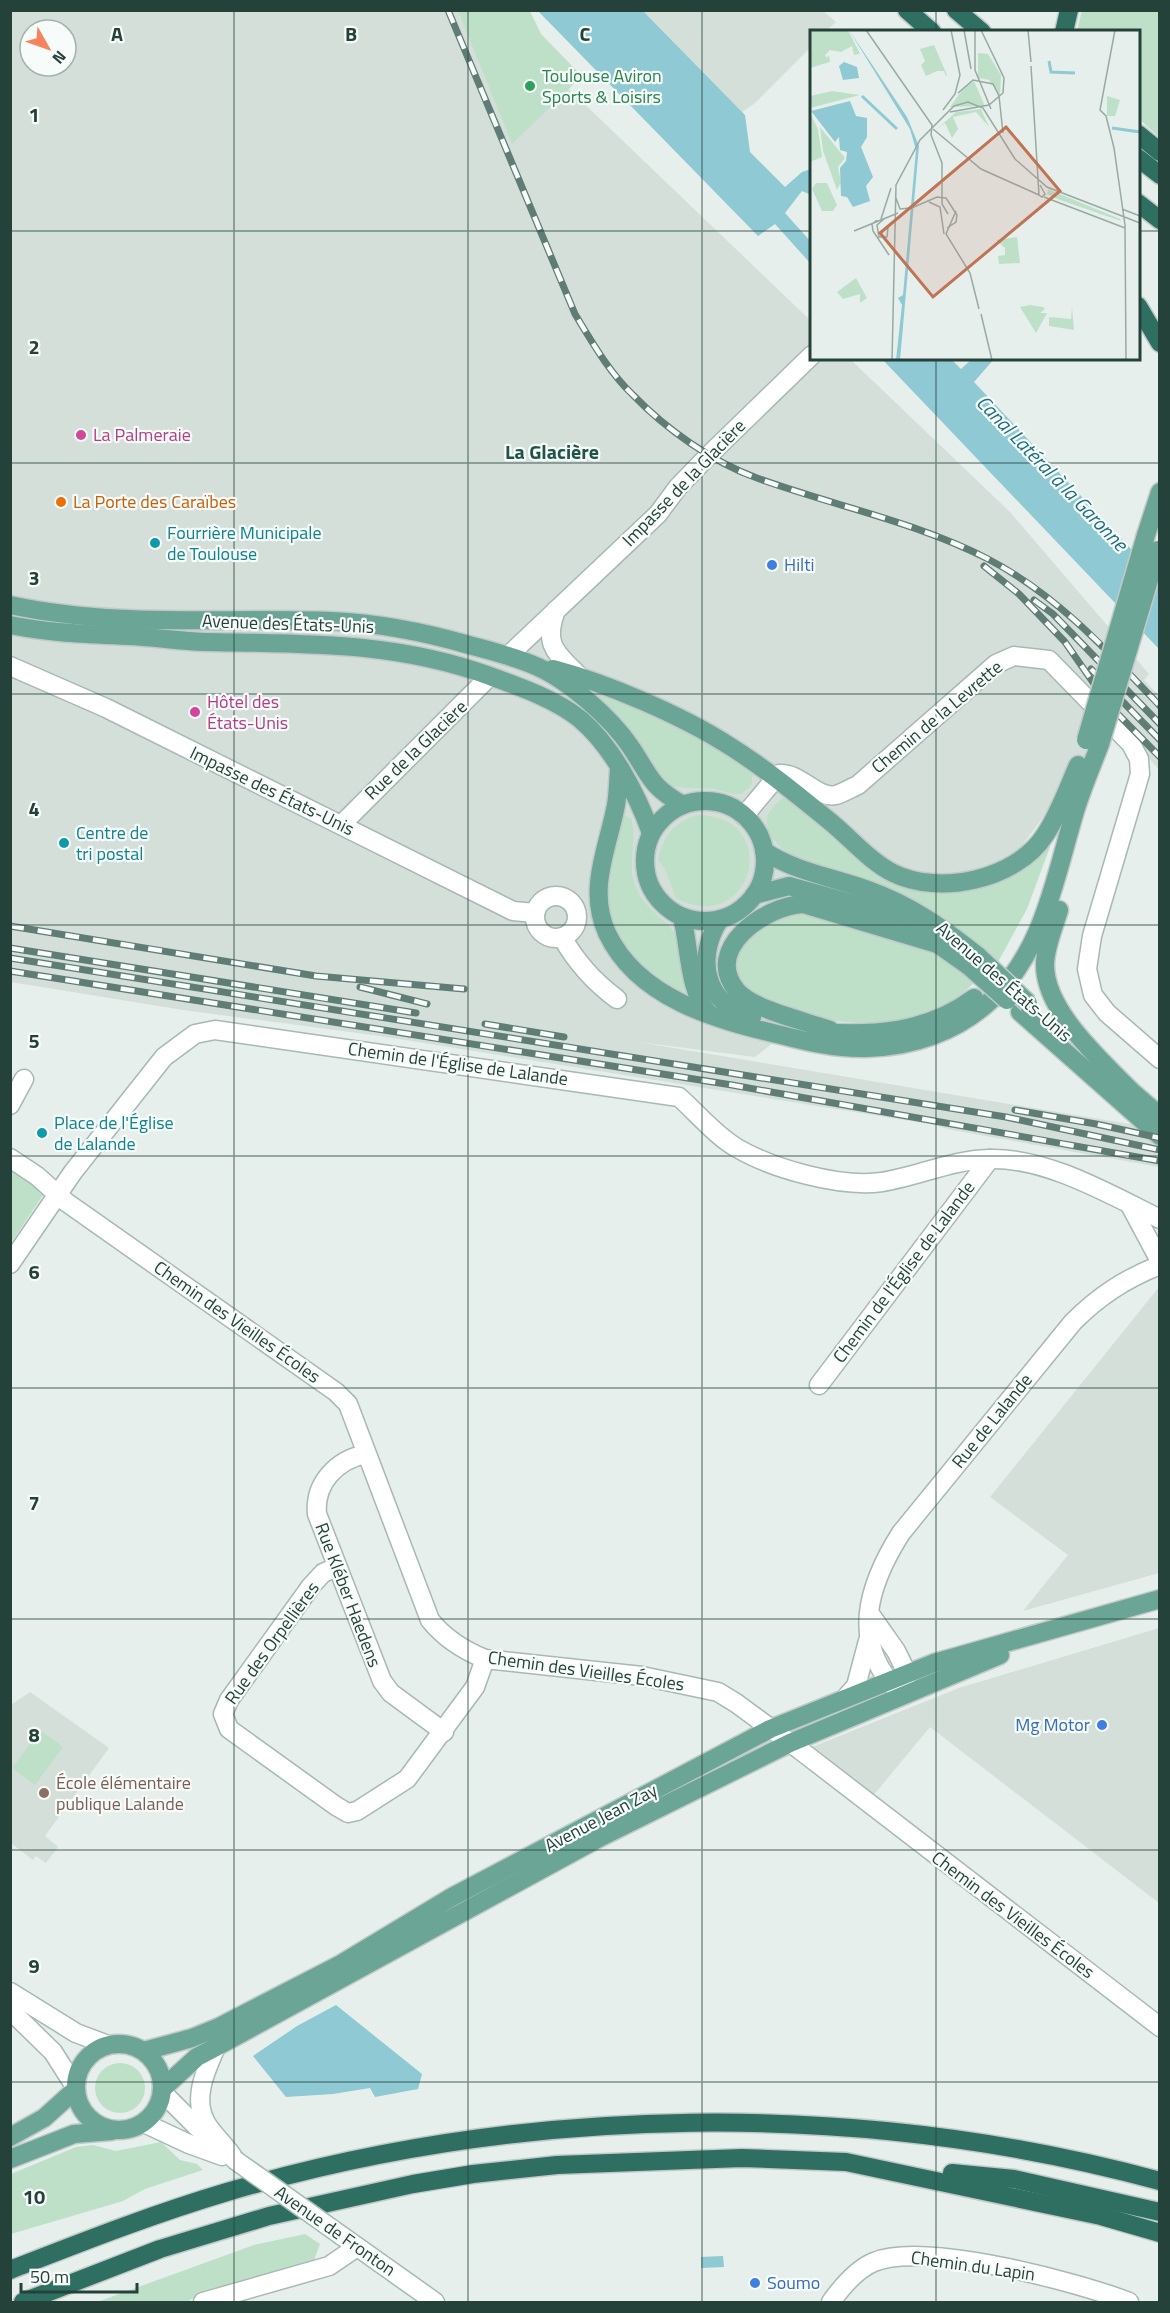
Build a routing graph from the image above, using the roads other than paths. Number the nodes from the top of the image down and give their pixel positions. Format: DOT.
graph roads {
  1 [pos="907,10"];
  2 [pos="956,10"];
  3 [pos="1069,10"];
  4 [pos="930,30"];
  5 [pos="980,30"];
  6 [pos="1064,30"];
  7 [pos="1140,136"];
  8 [pos="1160,152"];
  9 [pos="1140,159"];
  10 [pos="1160,174"];
  11 [pos="1140,205"];
  12 [pos="1160,220"];
  13 [pos="1140,309"];
  14 [pos="1160,343"];
  15 [pos="810,357"];
  16 [pos="1160,492"];
  17 [pos="1156,544"];
  18 [pos="10,605"];
  19 [pos="556,610"];
  20 [pos="10,625"];
  21 [pos="10,637"];
  22 [pos="156,639"];
  23 [pos="508,656"];
  24 [pos="10,666"];
  25 [pos="540,668"];
  26 [pos="490,676"];
  27 [pos="582,679"];
  28 [pos="1093,742"];
  29 [pos="1078,765"];
  30 [pos="619,769"];
  31 [pos="776,779"];
  32 [pos="683,805"];
  33 [pos="744,816"];
  34 [pos="342,824"];
  35 [pos="651,833"];
  36 [pos="764,851"];
  37 [pos="754,895"];
  38 [pos="535,913"];
  39 [pos="682,917"];
  40 [pos="720,919"];
  41 [pos="562,937"];
  42 [pos="940,945"];
  43 [pos="974,961"];
  44 [pos="617,999"];
  45 [pos="709,1015"];
  46 [pos="837,1033"];
  47 [pos="1160,1059"];
  48 [pos="24,1079"];
  49 [pos="1126,1096"];
  50 [pos="10,1105"];
  51 [pos="1160,1116"];
  52 [pos="1160,1136"];
  53 [pos="10,1158"];
  54 [pos="990,1159"];
  55 [pos="58,1194"];
  56 [pos="1130,1205"];
  57 [pos="1160,1219"];
  58 [pos="1160,1263"];
  59 [pos="10,1264"];
  60 [pos="819,1385"];
  61 [pos="366,1454"];
  62 [pos="337,1567"];
  63 [pos="1160,1599"];
  64 [pos="870,1614"];
  65 [pos="1076,1623"];
  66 [pos="868,1639"];
  67 [pos="485,1659"];
  68 [pos="907,1673"];
  69 [pos="888,1681"];
  70 [pos="847,1696"];
  71 [pos="903,1696"];
  72 [pos="770,1730"];
  73 [pos="444,1732"];
  74 [pos="790,1743"];
  75 [pos="10,1992"];
  76 [pos="10,2010"];
  77 [pos="1160,2027"];
  78 [pos="108,2045"];
  79 [pos="216,2047"];
  80 [pos="144,2051"];
  81 [pos="74,2088"];
  82 [pos="162,2090"];
  83 [pos="144,2122"];
  84 [pos="116,2131"];
  85 [pos="10,2137"];
  86 [pos="10,2159"];
  87 [pos="235,2160"];
  88 [pos="846,2162"];
  89 [pos="1160,2181"];
  90 [pos="1160,2212"];
  91 [pos="1160,2233"];
  92 [pos="357,2247"];
  93 [pos="10,2270"];
  94 [pos="23,2302"];
  95 [pos="203,2302"];
  96 [pos="435,2302"];
  97 [pos="831,2302"];
  98 [pos="1129,2302"];
  1 -- 4 [label="highway"];
  2 -- 5 [label="highway"];
  3 -- 6 [label="highway"];
  7 -- 8 [label="highway"];
  9 -- 10 [label="highway"];
  11 -- 12 [label="highway"];
  13 -- 14 [label="highway"];
  15 -- 19 [label="street, Impasse de la Glacière"];
  16 -- 17 [label="main road"];
  17 -- 28 [label="main road, bridge"];
  18 -- 23 [label="main road, Avenue des États-Unis"];
  19 -- 23 [label="street, Impasse de la Glacière"];
  19 -- 27 [label="street"];
  20 -- 22 [label="main road, Avenue des États-Unis"];
  21 -- 22 [label="main road"];
  22 -- 26 [label="main road, Avenue des États-Unis"];
  23 -- 25 [label="main road, Avenue des États-Unis"];
  24 -- 34 [label="street, Impasse des États-Unis"];
  25 -- 27 [label="main road"];
  25 -- 32 [label="main road, Avenue des États-Unis"];
  26 -- 30 [label="main road, Avenue des États-Unis"];
  26 -- 34 [label="street, Rue de la Glacière"];
  27 -- 31 [label="main road"];
  28 -- 29 [label="main road"];
  28 -- 45 [label="main road"];
  28 -- 49 [label="main road"];
  29 -- 31 [label="main road"];
  29 -- 46 [label="main road"];
  30 -- 35 [label="main road, Avenue des États-Unis"];
  30 -- 45 [label="main road"];
  31 -- 33 [label="street"];
  31 -- 47 [label="street, Chemin de la Levrette"];
  32 -- 33 [label="main road"];
  32 -- 35 [label="main road"];
  33 -- 36 [label="main road"];
  34 -- 38 [label="street, Impasse des États-Unis"];
  35 -- 39 [label="main road"];
  36 -- 37 [label="main road"];
  36 -- 43 [label="main road, Avenue des États-Unis"];
  37 -- 40 [label="main road"];
  37 -- 42 [label="main road, Avenue des États-Unis"];
  38 -- 41 [label="street"];
  38 -- 41 [label="street"];
  39 -- 40 [label="main road"];
  39 -- 45 [label="main road"];
  40 -- 46 [label="main road"];
  41 -- 44 [label="street"];
  42 -- 43 [label="main road, Avenue des États-Unis"];
  42 -- 46 [label="main road, Avenue des États-Unis"];
  43 -- 49 [label="main road, Avenue des États-Unis, bridge"];
  48 -- 50 [label="street"];
  49 -- 51 [label="main road, Avenue des États-Unis"];
  49 -- 52 [label="main road, Avenue des États-Unis"];
  53 -- 55 [label="street"];
  54 -- 55 [label="street, Chemin de l'Église de Lalande"];
  54 -- 56 [label="street, Chemin de l'Église de Lalande"];
  54 -- 60 [label="street, Chemin de l'Église de Lalande"];
  55 -- 59 [label="street, Chemin de l'Église de Lalande"];
  55 -- 61 [label="street, Chemin des Vieilles Écoles"];
  56 -- 57 [label="street, Chemin de l'Église de Lalande"];
  56 -- 58 [label="street"];
  58 -- 64 [label="street, Rue de Lalande"];
  61 -- 62 [label="street, Rue Kléber Haedens"];
  61 -- 67 [label="street, Chemin des Vieilles Écoles"];
  62 -- 73 [label="street, Rue Kléber Haedens"];
  62 -- 73 [label="street, Rue des Orpellières"];
  63 -- 65 [label="main road, Avenue Jean Zay"];
  64 -- 66 [label="street, Rue de Lalande"];
  64 -- 68 [label="street"];
  65 -- 68 [label="main road, Avenue Jean Zay"];
  65 -- 71 [label="main road, Avenue Jean Zay"];
  66 -- 69 [label="street, Rue de Lalande"];
  66 -- 70 [label="street, Rue de Lalande"];
  67 -- 72 [label="street, Chemin des Vieilles Écoles"];
  67 -- 73 [label="street, Rue des Orpellières"];
  68 -- 69 [label="main road, Avenue Jean Zay"];
  68 -- 71 [label="street"];
  69 -- 70 [label="main road, Avenue Jean Zay"];
  69 -- 71 [label="street, Rue de Lalande"];
  70 -- 72 [label="main road, Avenue Jean Zay"];
  71 -- 74 [label="main road, Avenue Jean Zay"];
  72 -- 74 [label="street, Chemin des Vieilles Écoles"];
  72 -- 80 [label="main road, Avenue Jean Zay"];
  74 -- 77 [label="street, Chemin des Vieilles Écoles"];
  74 -- 79 [label="main road, Avenue Jean Zay"];
  75 -- 78 [label="street"];
  76 -- 81 [label="street"];
  78 -- 80 [label="main road"];
  78 -- 81 [label="main road"];
  79 -- 82 [label="main road, Avenue Jean Zay"];
  79 -- 87 [label="street, Avenue de Fronton"];
  80 -- 82 [label="main road"];
  81 -- 84 [label="main road"];
  81 -- 85 [label="main road"];
  82 -- 83 [label="main road"];
  82 -- 87 [label="street, Avenue de Fronton"];
  83 -- 84 [label="main road"];
  83 -- 87 [label="street, Avenue de Fronton"];
  84 -- 86 [label="main road"];
  87 -- 92 [label="street, Avenue de Fronton, bridge"];
  88 -- 90 [label="highway"];
  88 -- 91 [label="highway"];
  88 -- 94 [label="highway"];
  89 -- 93 [label="highway"];
  92 -- 95 [label="street"];
  92 -- 96 [label="street, Avenue de Fronton"];
  97 -- 98 [label="street, Chemin du Lapin"];
}
